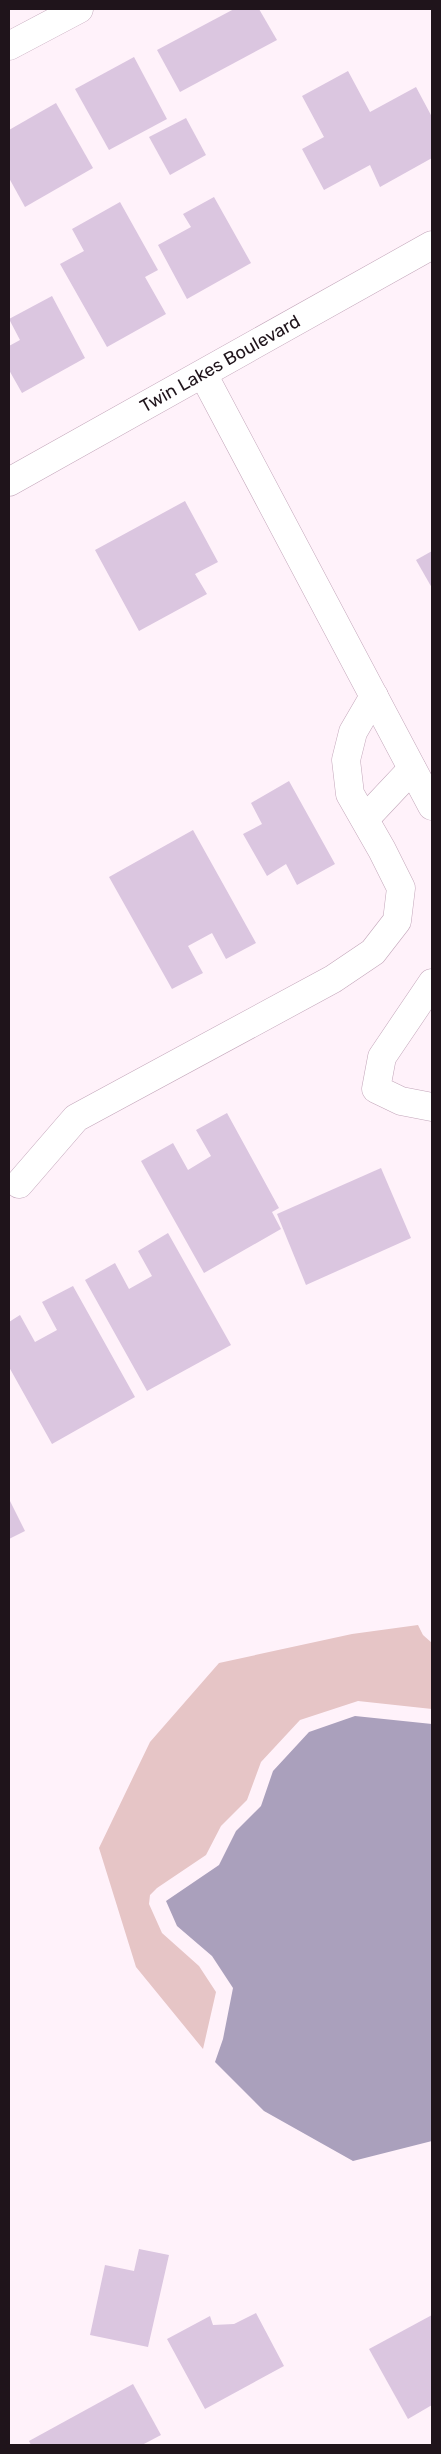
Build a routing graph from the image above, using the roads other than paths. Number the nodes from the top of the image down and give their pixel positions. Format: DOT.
graph roads {
  1 [pos="79,9"];
  2 [pos="9,46"];
  3 [pos="432,245"];
  4 [pos="203,374"];
  5 [pos="9,481"];
  6 [pos="374,696"];
  7 [pos="412,769"];
  8 [pos="432,806"];
  9 [pos="365,819"];
  10 [pos="432,983"];
  11 [pos="432,1108"];
  12 [pos="19,1184"];
  1 -- 2 [label="street"];
  3 -- 4 [label="street, Twin Lakes Boulevard"];
  4 -- 5 [label="street, Twin Lakes Boulevard"];
  4 -- 6 [label="street"];
  6 -- 7 [label="street"];
  6 -- 9 [label="street"];
  7 -- 8 [label="street"];
  7 -- 9 [label="street"];
  9 -- 12 [label="street"];
  10 -- 11 [label="street"];
}
